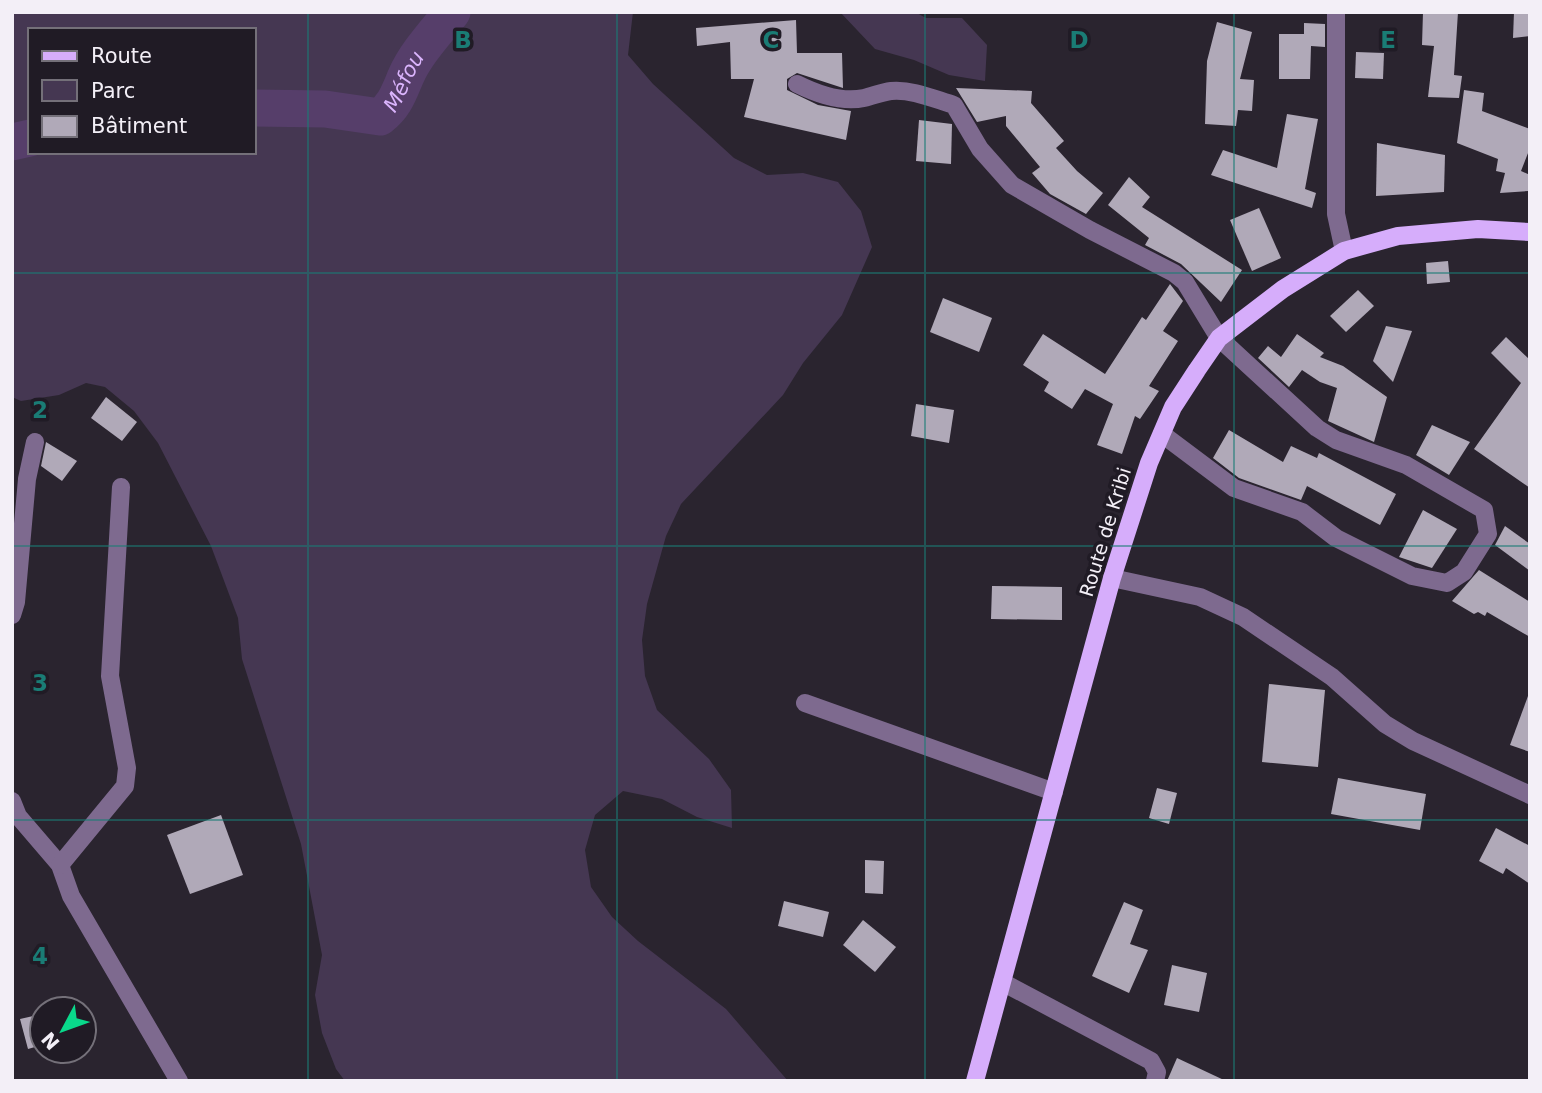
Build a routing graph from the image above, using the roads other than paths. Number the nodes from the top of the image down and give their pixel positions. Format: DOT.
graph roads {
  1 [pos="1336,12"];
  2 [pos="797,84"];
  3 [pos="1530,232"];
  4 [pos="1344,251"];
  5 [pos="1219,338"];
  6 [pos="1161,434"];
  7 [pos="35,442"];
  8 [pos="121,487"];
  9 [pos="1112,578"];
  10 [pos="12,615"];
  11 [pos="805,703"];
  12 [pos="1054,792"];
  13 [pos="1530,795"];
  14 [pos="12,801"];
  15 [pos="60,865"];
  16 [pos="1002,982"];
  17 [pos="179,1081"];
  18 [pos="975,1081"];
  19 [pos="1155,1081"];
  1 -- 4 [label="street"];
  2 -- 5 [label="street"];
  3 -- 4 [label="main road, Route de Kribi"];
  4 -- 5 [label="main road, Route de Kribi"];
  5 -- 6 [label="main road, Route de Kribi"];
  5 -- 6 [label="street"];
  6 -- 9 [label="main road, Route de Kribi"];
  7 -- 10 [label="street"];
  8 -- 15 [label="street"];
  9 -- 12 [label="main road, Route de Kribi"];
  9 -- 13 [label="street"];
  11 -- 12 [label="street"];
  12 -- 16 [label="main road, Route de Kribi"];
  14 -- 15 [label="street"];
  15 -- 17 [label="street"];
  16 -- 18 [label="main road, Route de Kribi"];
  16 -- 19 [label="street"];
}
